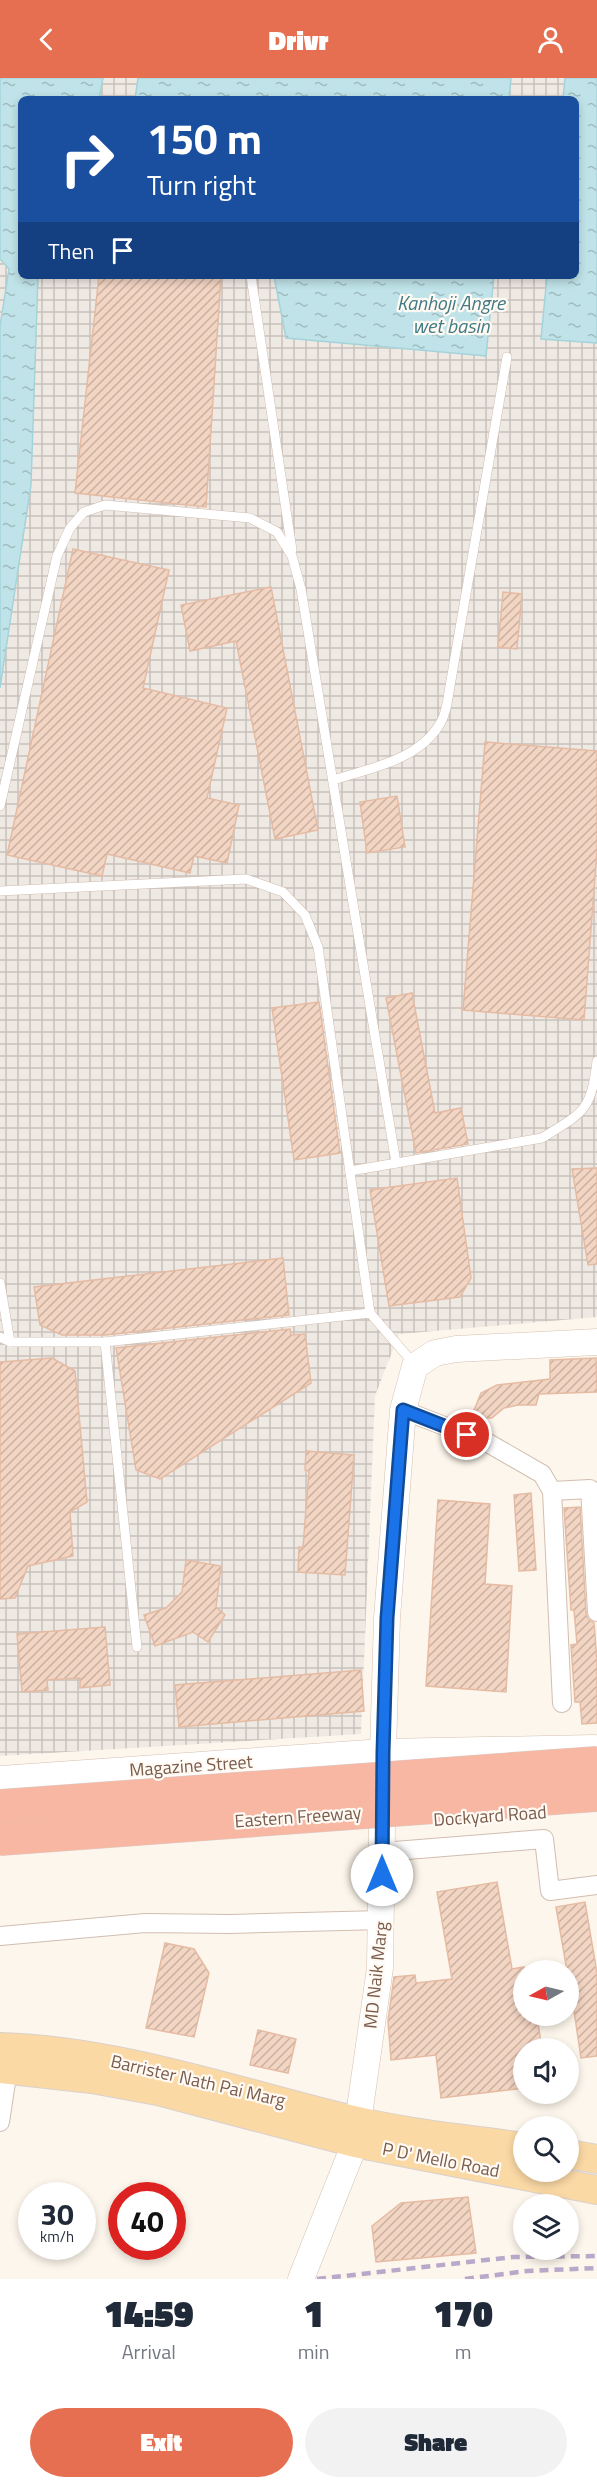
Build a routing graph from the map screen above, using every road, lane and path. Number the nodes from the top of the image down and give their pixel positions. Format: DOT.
graph roads {
  1 [pos="251,279"];
  2 [pos="507,357"];
  3 [pos="292,556"];
  4 [pos="333,780"];
  5 [pos="0,806"];
  6 [pos="0,891"];
  7 [pos="597,1061"];
  8 [pos="396,1163"];
  9 [pos="350,1171"];
  10 [pos="0,1283"];
  11 [pos="370,1313"];
  12 [pos="0,1337"];
  13 [pos="10,1342"];
  14 [pos="105,1342"];
  15 [pos="597,1342"];
  16 [pos="415,1365"];
  17 [pos="403,1410"];
  18 [pos="552,1491"];
  19 [pos="597,1612"];
  20 [pos="137,1647"];
  21 [pos="562,1703"];
  22 [pos="597,1748"];
  23 [pos="383,1752"];
  24 [pos="597,1763"];
  25 [pos="0,1779"];
  26 [pos="597,1795"];
  27 [pos="0,1806"];
  28 [pos="597,1809"];
  29 [pos="382,1824"];
  30 [pos="0,1839"];
  31 [pos="382,1852"];
  32 [pos="0,1853"];
  33 [pos="597,1885"];
  34 [pos="382,1920"];
  35 [pos="0,1936"];
  36 [pos="3,2062"];
  37 [pos="0,2122"];
  38 [pos="357,2132"];
  39 [pos="513,2146"];
  40 [pos="589,2156"];
  41 [pos="595,2189"];
  42 [pos="301,2279"];
  1 -- 3 [label="lane"];
  2 -- 4 [label="lane"];
  3 -- 4 [label="lane"];
  3 -- 5 [label="lane"];
  4 -- 8 [label="lane"];
  6 -- 9 [label="lane"];
  7 -- 8 [label="lane"];
  8 -- 9 [label="lane"];
  9 -- 11 [label="lane"];
  10 -- 13 [label="lane"];
  11 -- 14 [label="lane"];
  11 -- 16 [label="lane"];
  12 -- 13 [label="lane"];
  13 -- 14 [label="lane"];
  14 -- 20 [label="lane"];
  15 -- 16 [label="street"];
  16 -- 17 [label="street, MD Naik Marg"];
  17 -- 18 [label="street"];
  17 -- 23 [label="street, MD Naik Marg"];
  18 -- 19 [label="street"];
  18 -- 21 [label="street"];
  22 -- 23 [label="street"];
  23 -- 25 [label="street, Magazine Street"];
  23 -- 29 [label="street, MD Naik Marg"];
  24 -- 27 [label="highway, Eastern Freeway, bridge"];
  26 -- 30 [label="highway, Eastern Freeway, bridge"];
  28 -- 29 [label="street, Dockyard Road"];
  29 -- 31 [label="street, MD Naik Marg"];
  29 -- 32 [label="street"];
  31 -- 33 [label="street"];
  31 -- 34 [label="street, MD Naik Marg"];
  34 -- 35 [label="street"];
  34 -- 38 [label="street, MD Naik Marg"];
  36 -- 37 [label="street"];
  36 -- 38 [label="main road, Barrister Nath Pai Marg"];
  38 -- 39 [label="main road, P D' Mello Road"];
  38 -- 41 [label="main road, P D' Mello Road"];
  38 -- 42 [label="street"];
  40 -- 41 [label="street"];
}
